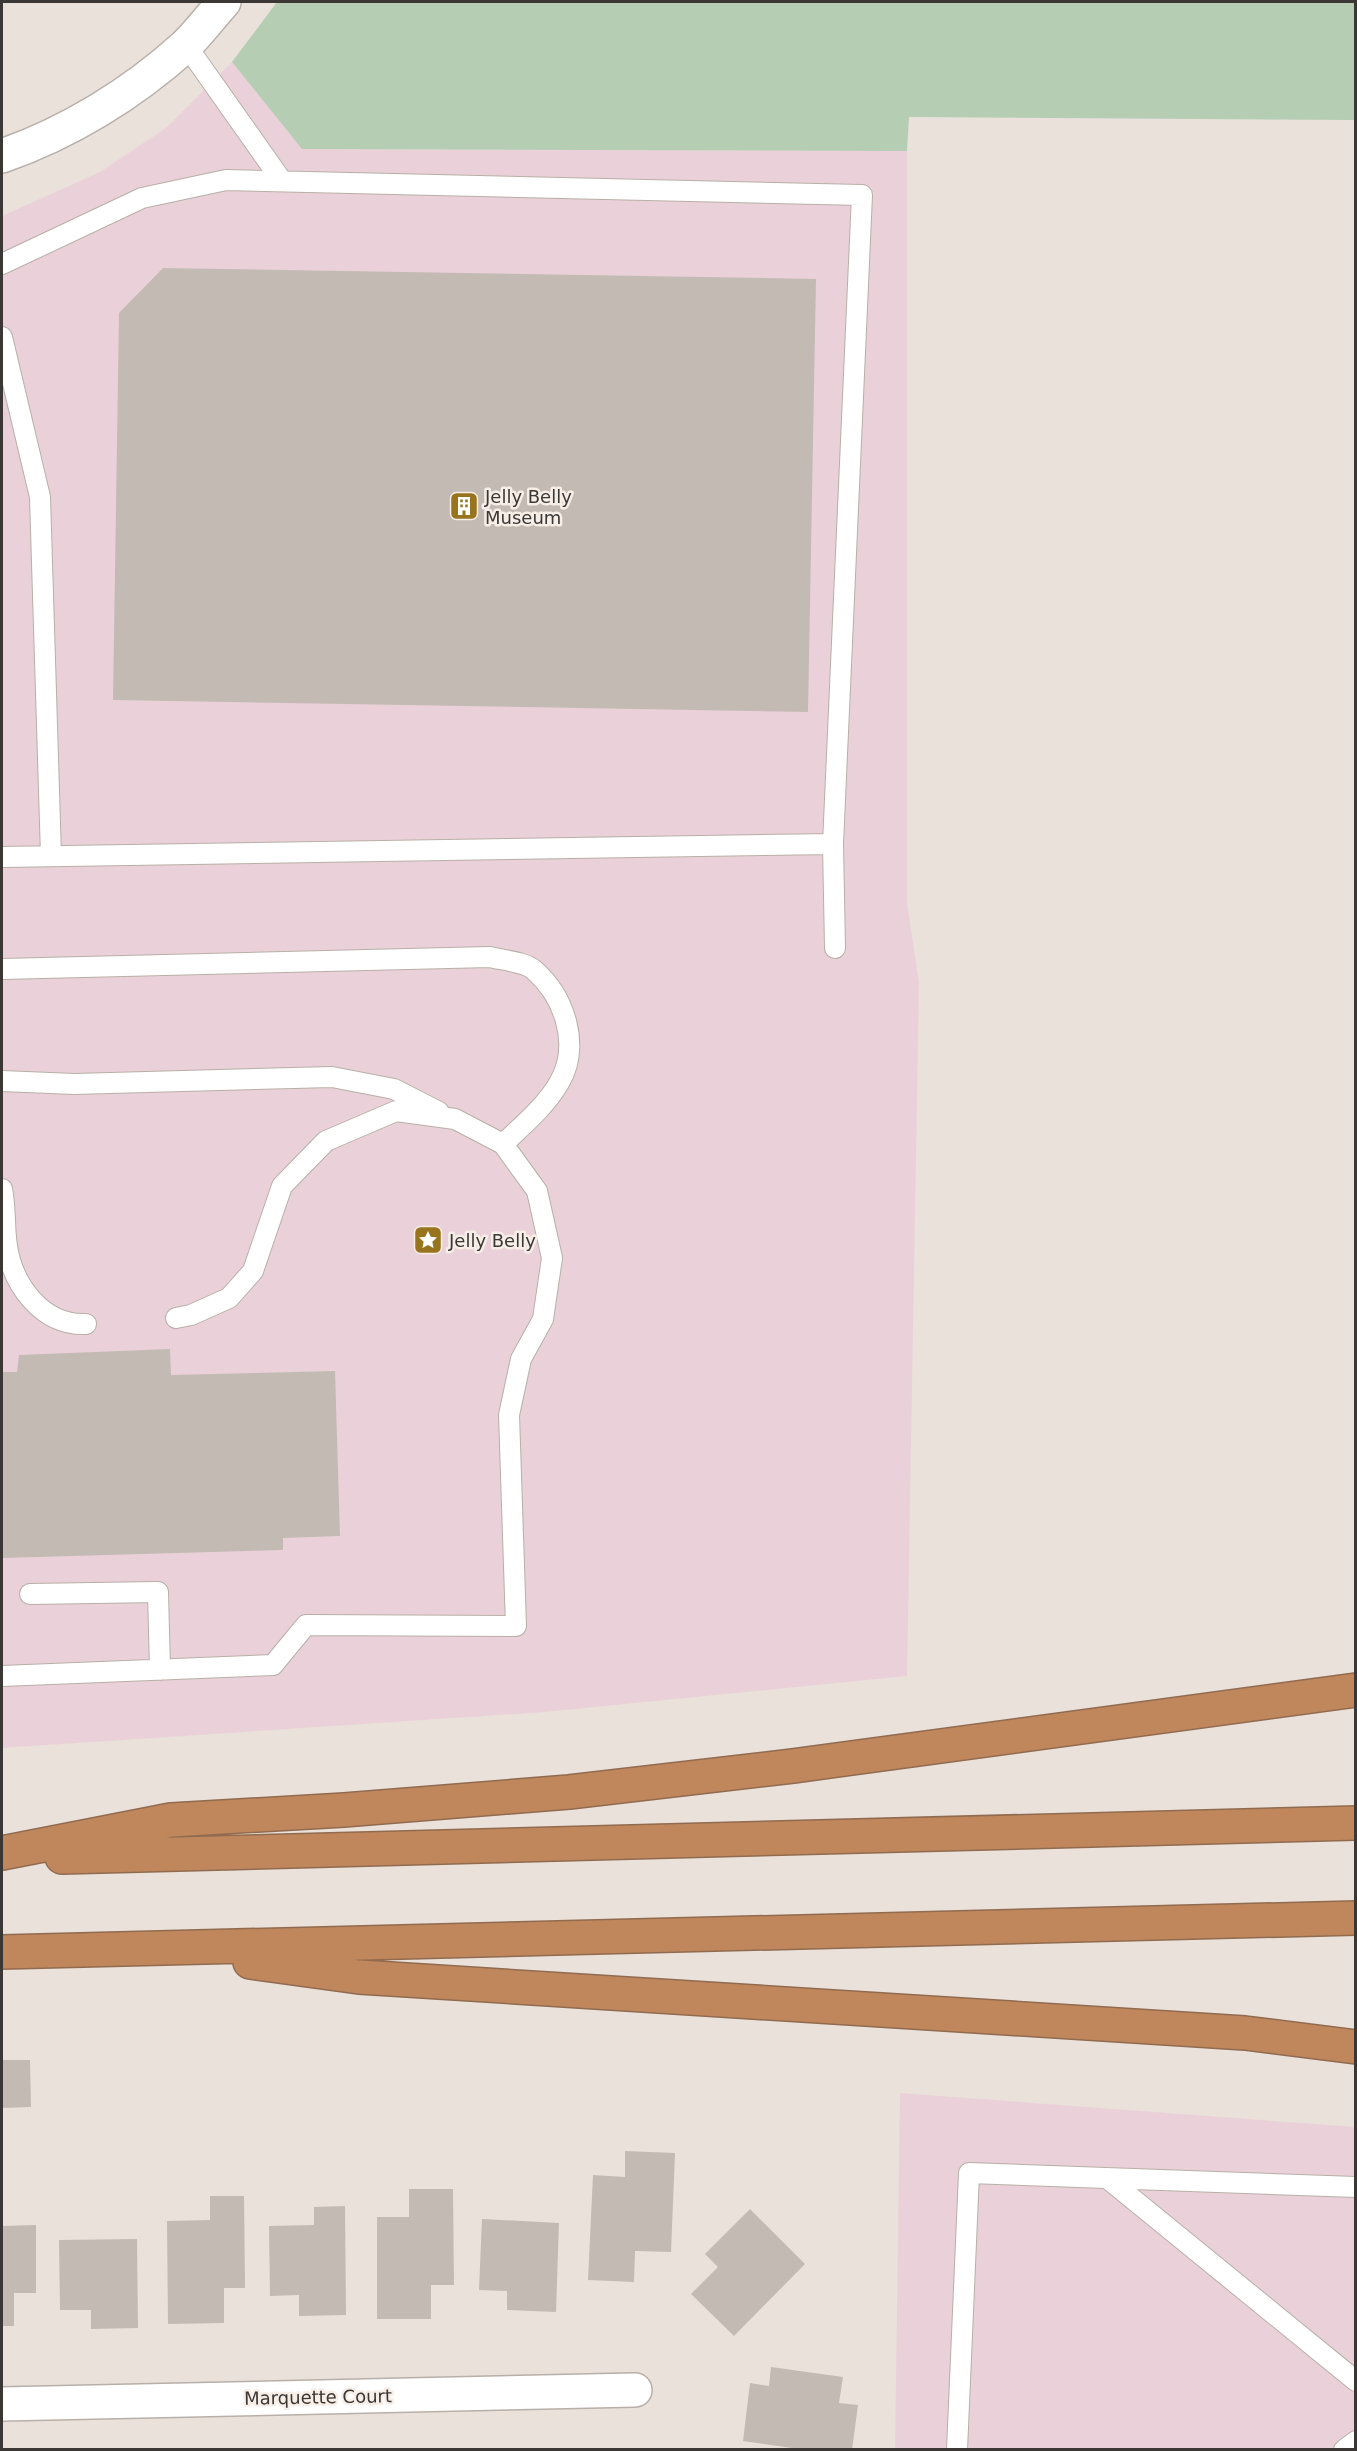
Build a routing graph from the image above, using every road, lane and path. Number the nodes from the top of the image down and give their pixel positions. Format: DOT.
graph roads {
  1 [pos="224,2"];
  2 [pos="186,45"];
  3 [pos="2,156"];
  4 [pos="282,181"];
  5 [pos="2,264"];
  6 [pos="2,337"];
  7 [pos="833,844"];
  8 [pos="51,856"];
  9 [pos="2,857"];
  10 [pos="835,948"];
  11 [pos="2,969"];
  12 [pos="2,1081"];
  13 [pos="455,1119"];
  14 [pos="503,1144"];
  15 [pos="2,1190"];
  16 [pos="176,1318"];
  17 [pos="86,1324"];
  18 [pos="30,1594"];
  19 [pos="160,1670"];
  20 [pos="2,1676"];
  21 [pos="1356,1690"];
  22 [pos="1356,1823"];
  23 [pos="2,1853"];
  24 [pos="2,1859"];
  25 [pos="1356,1918"];
  26 [pos="156,1948"];
  27 [pos="2,1952"];
  28 [pos="1356,2047"];
  29 [pos="1107,2178"];
  30 [pos="1356,2187"];
  31 [pos="1356,2381"];
  32 [pos="635,2390"];
  33 [pos="2,2404"];
  34 [pos="1356,2441"];
  35 [pos="957,2450"];
  36 [pos="1344,2450"];
  1 -- 2 [label="street"];
  2 -- 3 [label="street"];
  2 -- 4 [label="lane"];
  4 -- 5 [label="lane"];
  4 -- 7 [label="lane"];
  6 -- 8 [label="lane"];
  7 -- 8 [label="lane"];
  7 -- 10 [label="lane"];
  8 -- 9 [label="lane"];
  11 -- 14 [label="lane"];
  12 -- 13 [label="lane"];
  13 -- 14 [label="lane"];
  13 -- 16 [label="lane"];
  14 -- 19 [label="lane"];
  15 -- 17 [label="lane"];
  18 -- 19 [label="lane"];
  19 -- 20 [label="lane"];
  21 -- 23 [label="highway"];
  22 -- 24 [label="highway"];
  25 -- 26 [label="highway"];
  26 -- 27 [label="highway"];
  26 -- 28 [label="highway"];
  29 -- 30 [label="lane"];
  29 -- 31 [label="lane"];
  29 -- 35 [label="lane"];
  32 -- 33 [label="street, Marquette Court"];
  34 -- 36 [label="lane"];
}
